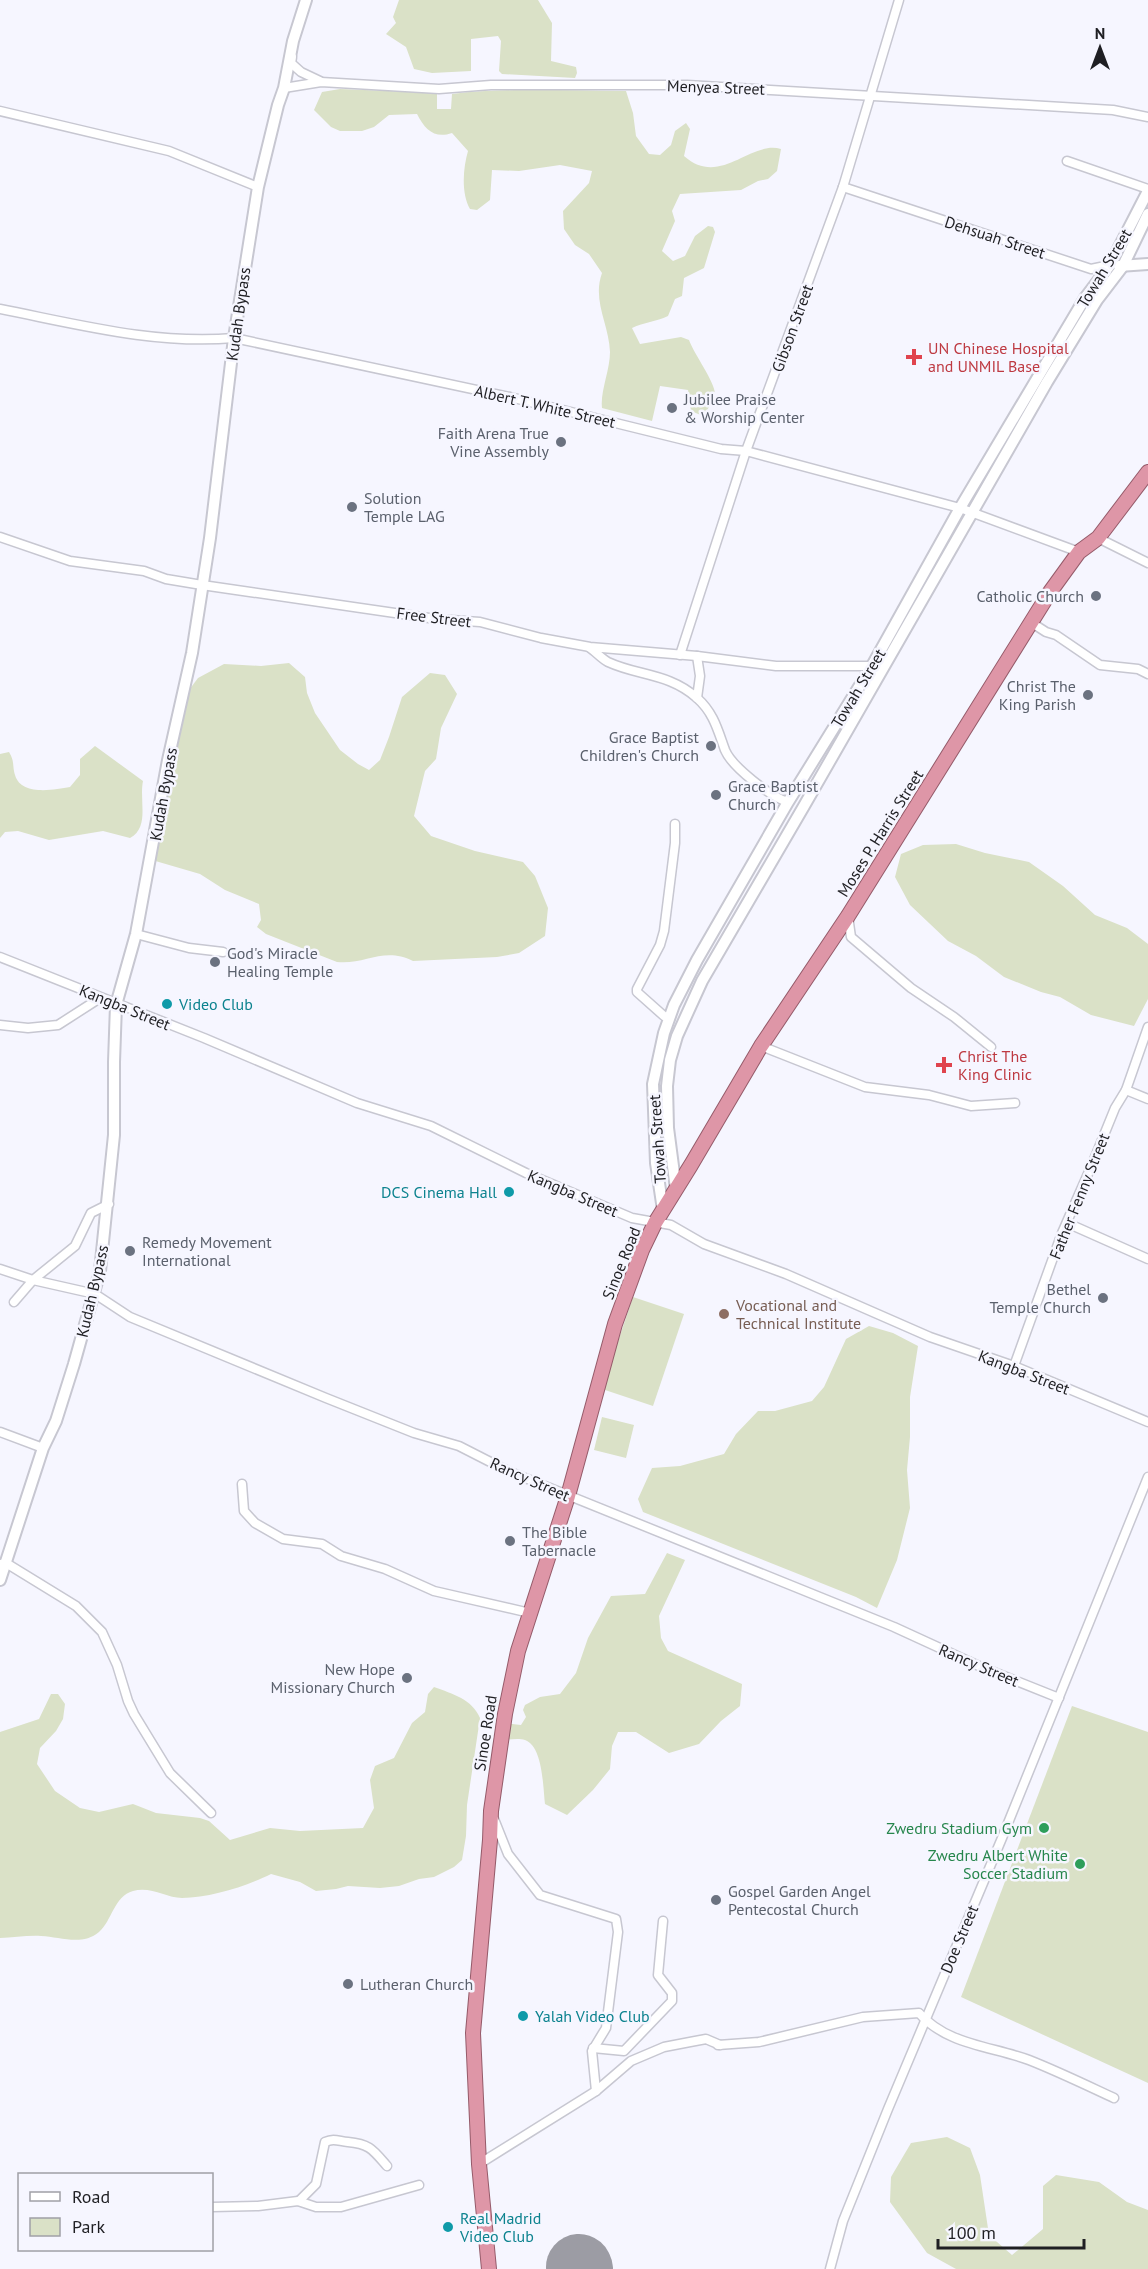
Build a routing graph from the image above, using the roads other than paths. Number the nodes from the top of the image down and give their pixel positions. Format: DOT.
graph roads {
  1 [pos="306,0"];
  2 [pos="899,0"];
  3 [pos="293,41"];
  4 [pos="321,82"];
  5 [pos="285,88"];
  6 [pos="871,94"];
  7 [pos="0,111"];
  8 [pos="1148,117"];
  9 [pos="1067,161"];
  10 [pos="258,187"];
  11 [pos="843,187"];
  12 [pos="1148,190"];
  13 [pos="1148,214"];
  14 [pos="1148,264"];
  15 [pos="1110,265"];
  16 [pos="1123,266"];
  17 [pos="0,309"];
  18 [pos="234,338"];
  19 [pos="746,451"];
  20 [pos="1148,472"];
  21 [pos="960,508"];
  22 [pos="973,512"];
  23 [pos="0,537"];
  24 [pos="1098,538"];
  25 [pos="1079,552"];
  26 [pos="1148,563"];
  27 [pos="202,585"];
  28 [pos="1032,623"];
  29 [pos="590,647"];
  30 [pos="680,655"];
  31 [pos="697,656"];
  32 [pos="872,666"];
  33 [pos="1148,674"];
  34 [pos="697,698"];
  35 [pos="788,802"];
  36 [pos="675,824"];
  37 [pos="848,916"];
  38 [pos="136,934"];
  39 [pos="223,952"];
  40 [pos="0,957"];
  41 [pos="100,998"];
  42 [pos="116,1005"];
  43 [pos="664,1016"];
  44 [pos="0,1025"];
  45 [pos="1148,1027"];
  46 [pos="761,1046"];
  47 [pos="991,1047"];
  48 [pos="1126,1090"];
  49 [pos="1148,1099"];
  50 [pos="1015,1103"];
  51 [pos="676,1189"];
  52 [pos="109,1204"];
  53 [pos="663,1210"];
  54 [pos="655,1223"];
  55 [pos="1067,1223"];
  56 [pos="1148,1259"];
  57 [pos="0,1269"];
  58 [pos="33,1280"];
  59 [pos="95,1294"];
  60 [pos="14,1302"];
  61 [pos="1014,1366"];
  62 [pos="1148,1422"];
  63 [pos="0,1432"];
  64 [pos="43,1448"];
  65 [pos="1148,1477"];
  66 [pos="242,1484"];
  67 [pos="568,1497"];
  68 [pos="3,1564"];
  69 [pos="0,1580"];
  70 [pos="530,1613"];
  71 [pos="1059,1698"];
  72 [pos="491,1810"];
  73 [pos="211,1813"];
  74 [pos="663,1921"];
  75 [pos="925,2019"];
  76 [pos="593,2048"];
  77 [pos="596,2091"];
  78 [pos="1114,2098"];
  79 [pos="479,2164"];
  80 [pos="387,2166"];
  81 [pos="419,2185"];
  82 [pos="299,2201"];
  83 [pos="213,2207"];
  84 [pos="489,2269"];
  85 [pos="830,2269"];
  1 -- 3 [label="street, Kudah Bypass"];
  2 -- 6 [label="street, Gibson Street"];
  3 -- 4 [label="street"];
  3 -- 5 [label="street, Kudah Bypass"];
  4 -- 5 [label="street, Menyea Street"];
  4 -- 6 [label="street, Menyea Street"];
  5 -- 10 [label="street, Kudah Bypass"];
  6 -- 8 [label="street, Menyea Street"];
  6 -- 11 [label="street, Gibson Street"];
  7 -- 10 [label="street"];
  9 -- 12 [label="street"];
  10 -- 18 [label="street, Kudah Bypass"];
  11 -- 15 [label="street, Dehsuah Street"];
  11 -- 19 [label="street, Gibson Street"];
  12 -- 15 [label="street, Towah Street"];
  13 -- 16 [label="street, Towah Street"];
  14 -- 16 [label="street, Dehsuah Street"];
  15 -- 16 [label="street, Dehsuah Street"];
  15 -- 21 [label="street, Towah Street"];
  16 -- 22 [label="street, Towah Street"];
  17 -- 18 [label="street, Albert T. White Street"];
  18 -- 19 [label="street, Albert T. White Street"];
  18 -- 27 [label="street, Kudah Bypass"];
  19 -- 21 [label="street, Albert T. White Street"];
  19 -- 30 [label="street, Gibson Street"];
  20 -- 24 [label="highway, Moses P. Harris Street"];
  21 -- 22 [label="street, Albert T. White Street"];
  21 -- 32 [label="street, Towah Street"];
  22 -- 25 [label="street, Albert T. White Street"];
  22 -- 51 [label="street, Towah Street"];
  23 -- 27 [label="street, Free Street"];
  24 -- 25 [label="highway, Moses P. Harris Street"];
  24 -- 26 [label="street"];
  25 -- 28 [label="highway, Moses P. Harris Street"];
  27 -- 29 [label="street, Free Street"];
  27 -- 38 [label="street, Kudah Bypass"];
  28 -- 33 [label="street"];
  28 -- 37 [label="highway, Moses P. Harris Street"];
  29 -- 30 [label="street, Free Street"];
  29 -- 34 [label="street"];
  30 -- 31 [label="street, Free Street"];
  31 -- 32 [label="street, Free Street"];
  31 -- 34 [label="street"];
  32 -- 35 [label="street, Towah Street"];
  34 -- 35 [label="street"];
  35 -- 53 [label="street, Towah Street"];
  36 -- 43 [label="street"];
  37 -- 46 [label="highway, Moses P. Harris Street"];
  37 -- 47 [label="street"];
  38 -- 39 [label="street"];
  38 -- 42 [label="street, Kudah Bypass"];
  40 -- 41 [label="street, Kangba Street"];
  41 -- 42 [label="street, Kangba Street"];
  41 -- 44 [label="street"];
  42 -- 52 [label="street, Kudah Bypass"];
  42 -- 54 [label="street, Kangba Street"];
  45 -- 48 [label="street, Father Fenny Street"];
  46 -- 50 [label="street"];
  46 -- 51 [label="highway, Moses P. Harris Street"];
  48 -- 49 [label="street"];
  48 -- 55 [label="street, Father Fenny Street"];
  51 -- 53 [label="highway, Moses P. Harris Street"];
  52 -- 58 [label="street"];
  52 -- 59 [label="street, Kudah Bypass"];
  53 -- 54 [label="highway, Moses P. Harris Street"];
  54 -- 61 [label="street, Kangba Street"];
  54 -- 67 [label="highway, Sinoe Road"];
  55 -- 56 [label="street"];
  55 -- 61 [label="street, Father Fenny Street"];
  57 -- 58 [label="street, Rancy Street"];
  58 -- 59 [label="street, Rancy Street"];
  58 -- 60 [label="street"];
  59 -- 64 [label="street, Kudah Bypass"];
  59 -- 67 [label="street, Rancy Street"];
  61 -- 62 [label="street, Kangba Street"];
  63 -- 64 [label="street"];
  64 -- 68 [label="street, Kudah Bypass"];
  65 -- 71 [label="street, Doe Street"];
  66 -- 70 [label="street"];
  67 -- 70 [label="highway, Sinoe Road"];
  67 -- 71 [label="street, Rancy Street"];
  68 -- 69 [label="street, Kudah Bypass"];
  68 -- 73 [label="street"];
  70 -- 72 [label="highway, Sinoe Road"];
  71 -- 75 [label="street, Doe Street"];
  72 -- 76 [label="street"];
  72 -- 79 [label="highway, Sinoe Road"];
  74 -- 76 [label="street"];
  75 -- 77 [label="street"];
  75 -- 78 [label="street"];
  75 -- 85 [label="street, Doe Street"];
  76 -- 77 [label="street"];
  77 -- 79 [label="street"];
  79 -- 84 [label="highway, Sinoe Road"];
  80 -- 82 [label="street"];
  81 -- 82 [label="street"];
  82 -- 83 [label="street"];
}
